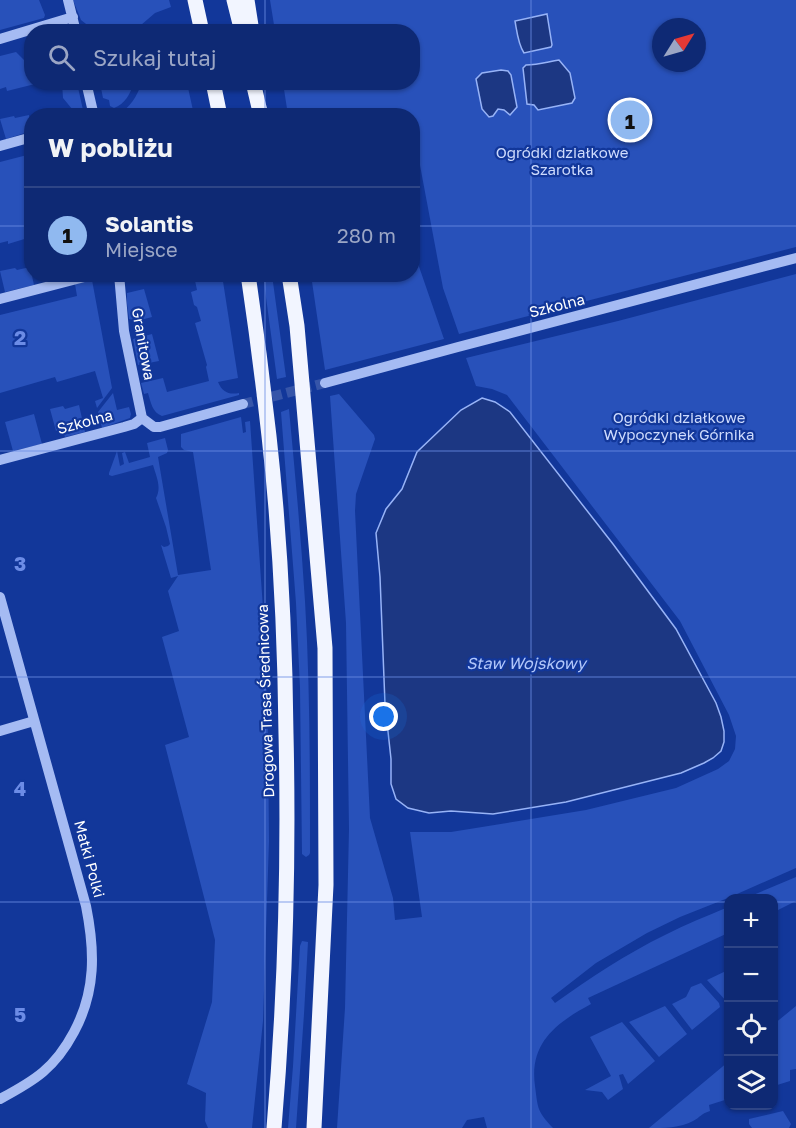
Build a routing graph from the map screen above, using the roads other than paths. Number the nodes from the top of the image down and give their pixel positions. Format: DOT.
graph roads {
  1 [pos="68,0"];
  2 [pos="195,0"];
  3 [pos="234,0"];
  4 [pos="248,0"];
  5 [pos="74,17"];
  6 [pos="50,24"];
  7 [pos="75,24"];
  8 [pos="200,24"];
  9 [pos="240,24"];
  10 [pos="251,24"];
  11 [pos="24,32"];
  12 [pos="0,39"];
  13 [pos="89,90"];
  14 [pos="215,90"];
  15 [pos="255,90"];
  16 [pos="261,90"];
  17 [pos="92,108"];
  18 [pos="218,108"];
  19 [pos="261,108"];
  20 [pos="262,108"];
  21 [pos="24,139"];
  22 [pos="0,146"];
  23 [pos="796,258"];
  24 [pos="65,282"];
  25 [pos="120,282"];
  26 [pos="249,282"];
  27 [pos="290,282"];
  28 [pos="0,299"];
  29 [pos="325,383"];
  30 [pos="243,405"];
  31 [pos="142,418"];
  32 [pos="0,460"];
  33 [pos="0,597"];
  34 [pos="34,721"];
  35 [pos="0,731"];
  36 [pos="0,1099"];
  37 [pos="274,1128"];
  38 [pos="314,1128"];
  1 -- 5 [label="street"];
  2 -- 8 [label="main road"];
  3 -- 9 [label="main road"];
  4 -- 10 [label="main road"];
  5 -- 6 [label="street"];
  5 -- 7 [label="street"];
  11 -- 12 [label="street"];
  13 -- 17 [label="street"];
  14 -- 18 [label="main road"];
  15 -- 19 [label="main road"];
  16 -- 20 [label="main road"];
  21 -- 22 [label="street"];
  23 -- 29 [label="street, Szkolna"];
  24 -- 28 [label="street"];
  25 -- 31 [label="street, Granitowa"];
  26 -- 37 [label="main road, Drogowa Trasa Średnicowa"];
  27 -- 38 [label="main road"];
  30 -- 31 [label="street"];
  31 -- 32 [label="street, Szkolna"];
  33 -- 34 [label="street, Matki Polki"];
  34 -- 35 [label="street"];
  34 -- 36 [label="street, Matki Polki"];
}
